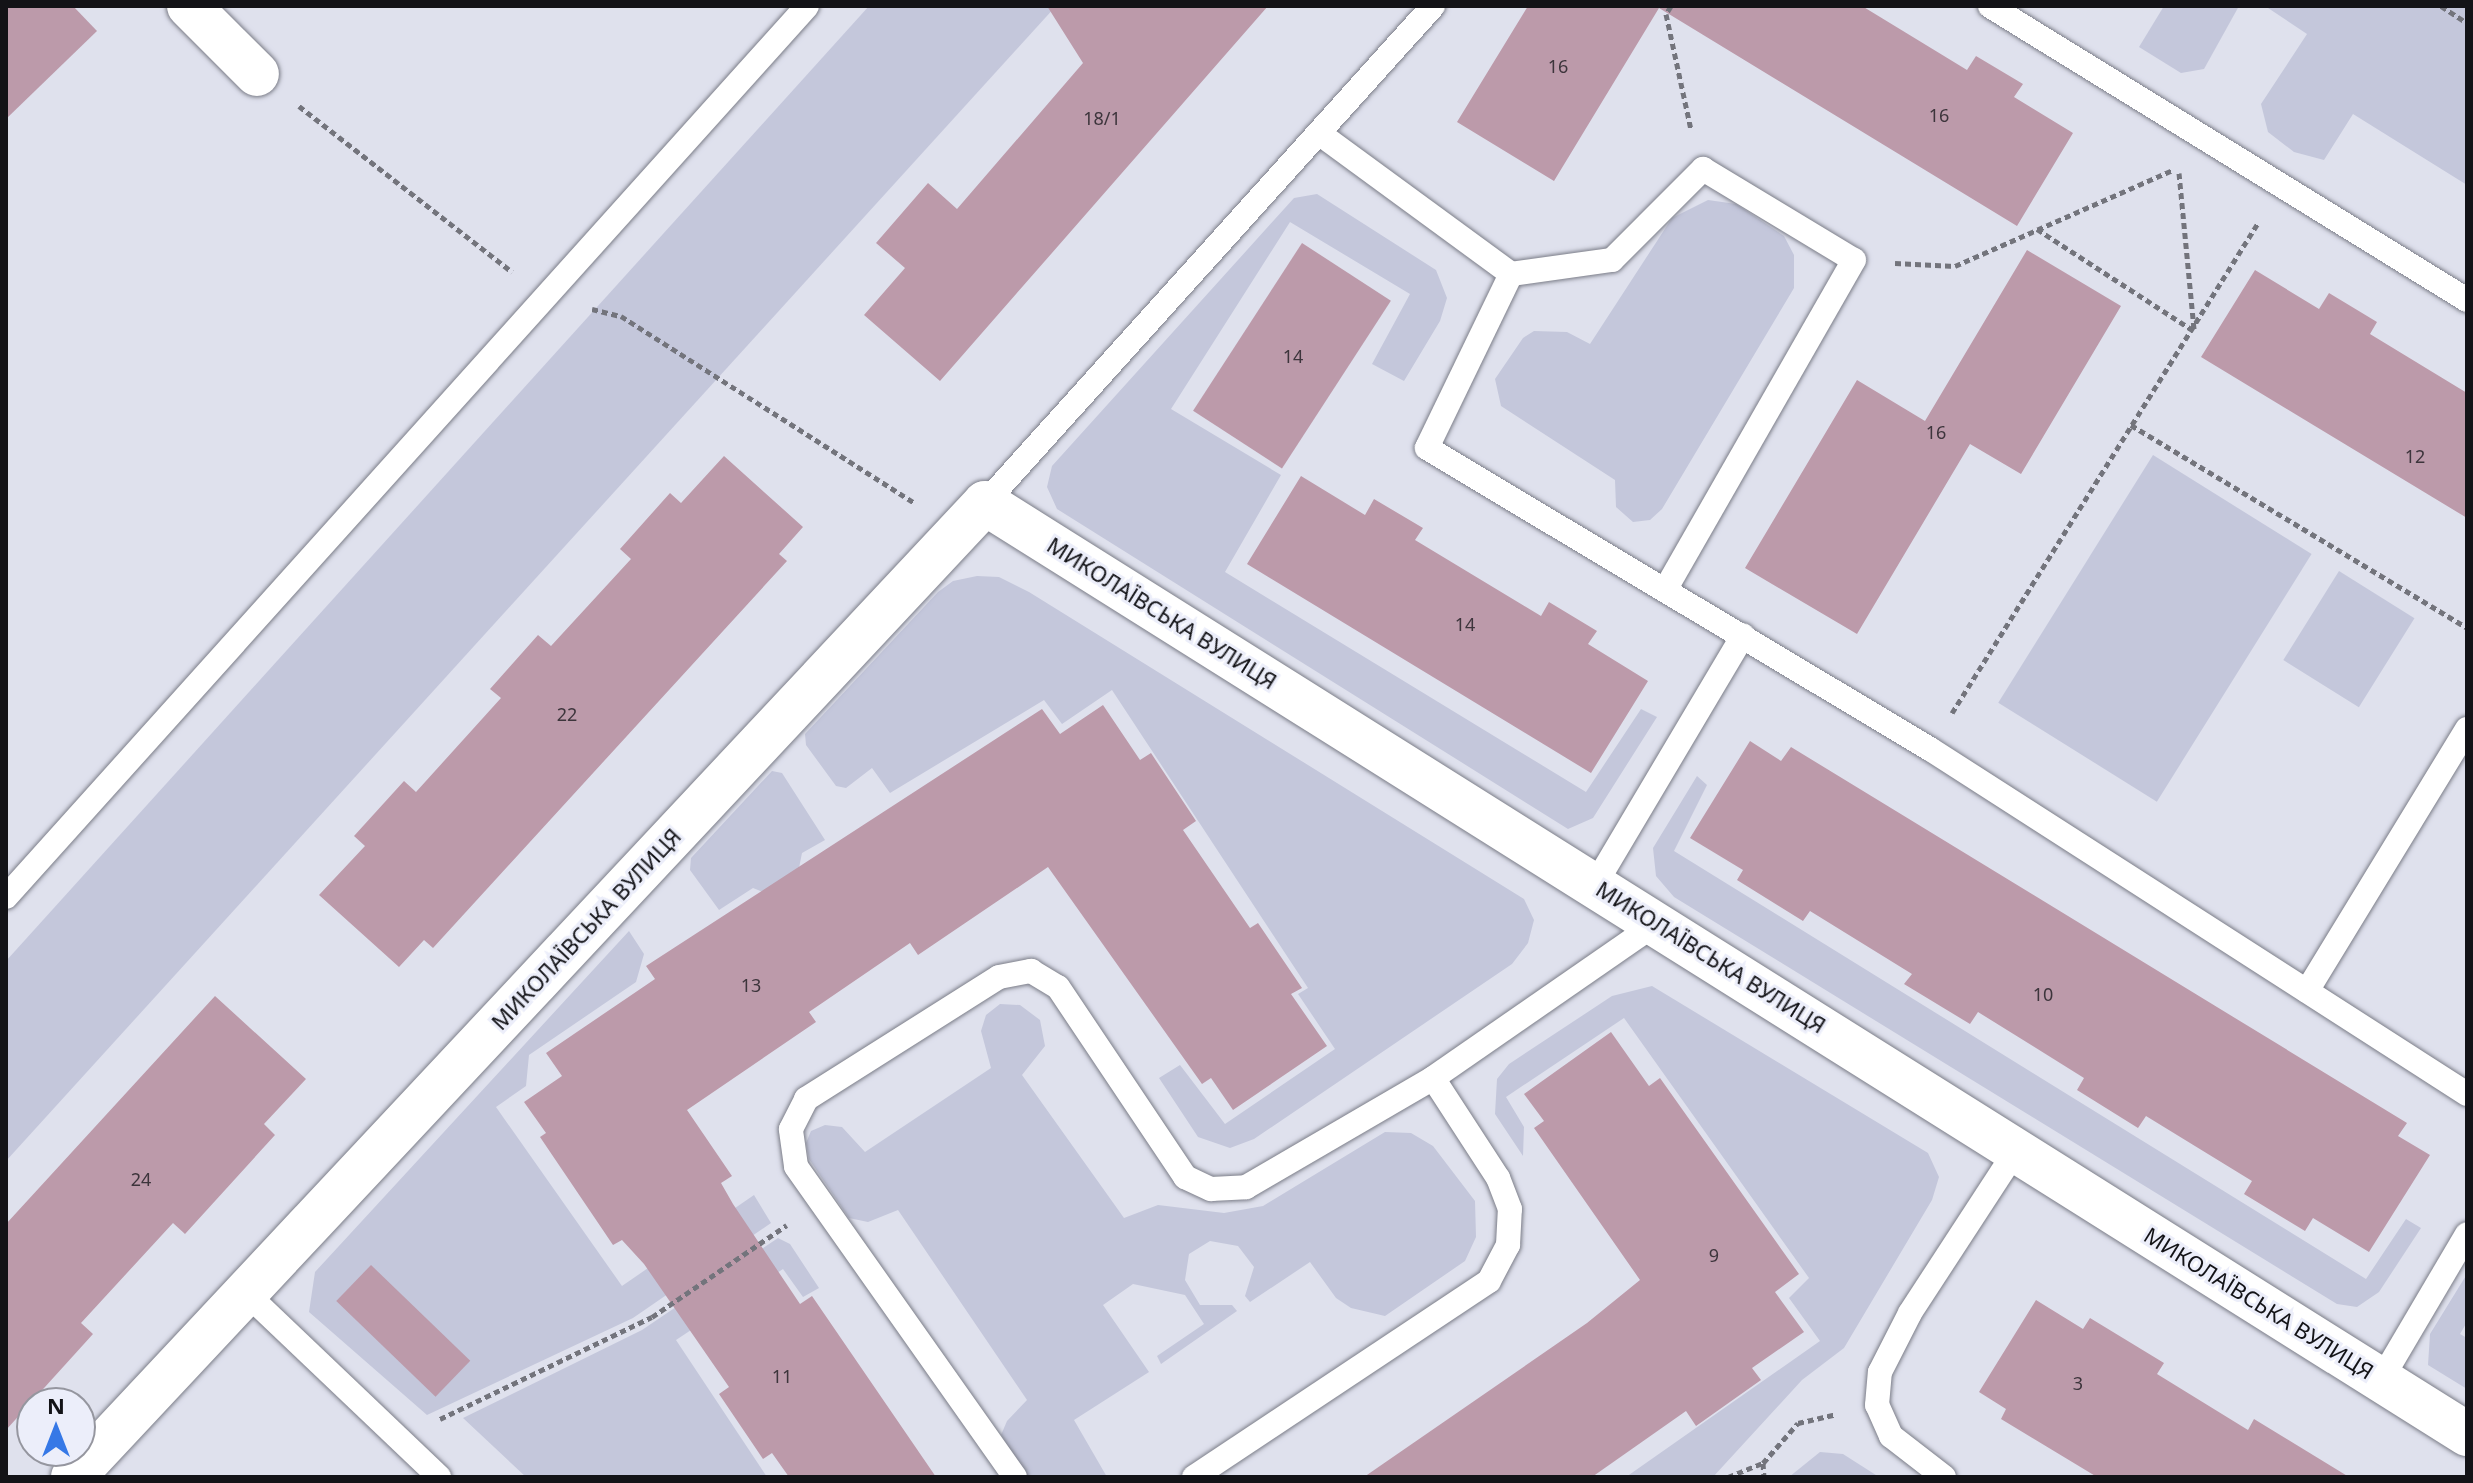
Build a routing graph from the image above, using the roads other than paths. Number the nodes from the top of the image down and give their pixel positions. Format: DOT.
graph roads {
  1 [pos="189,6"];
  2 [pos="807,6"];
  3 [pos="1433,6"];
  4 [pos="1990,6"];
  5 [pos="257,74"];
  6 [pos="1320,134"];
  7 [pos="1511,274"];
  8 [pos="2467,300"];
  9 [pos="972,517"];
  10 [pos="1666,588"];
  11 [pos="1743,635"];
  12 [pos="2467,729"];
  13 [pos="1596,883"];
  14 [pos="6,897"];
  15 [pos="1657,923"];
  16 [pos="2307,991"];
  17 [pos="1433,1078"];
  18 [pos="2467,1094"];
  19 [pos="2017,1149"];
  20 [pos="2467,1234"];
  21 [pos="245,1292"];
  22 [pos="2381,1380"];
  23 [pos="2467,1434"];
  24 [pos="73,1477"];
  25 [pos="439,1477"];
  26 [pos="1015,1477"];
  27 [pos="1194,1477"];
  28 [pos="1944,1477"];
  1 -- 5 [label="street"];
  2 -- 14 [label="lane"];
  3 -- 6 [label="lane"];
  4 -- 8 [label="lane"];
  6 -- 7 [label="lane"];
  6 -- 9 [label="lane"];
  7 -- 10 [label="lane"];
  7 -- 10 [label="lane"];
  9 -- 13 [label="street, МИКОЛАЇВСЬКА ВУЛИЦЯ"];
  9 -- 21 [label="street, МИКОЛАЇВСЬКА ВУЛИЦЯ"];
  10 -- 11 [label="lane"];
  11 -- 13 [label="lane"];
  11 -- 16 [label="lane"];
  12 -- 16 [label="lane"];
  13 -- 15 [label="street, МИКОЛАЇВСЬКА ВУЛИЦЯ"];
  15 -- 17 [label="lane"];
  15 -- 19 [label="street, МИКОЛАЇВСЬКА ВУЛИЦЯ"];
  16 -- 18 [label="lane"];
  17 -- 26 [label="lane"];
  17 -- 27 [label="lane"];
  19 -- 22 [label="street, МИКОЛАЇВСЬКА ВУЛИЦЯ"];
  19 -- 28 [label="lane"];
  20 -- 22 [label="lane"];
  21 -- 24 [label="street, МИКОЛАЇВСЬКА ВУЛИЦЯ"];
  21 -- 25 [label="lane"];
  22 -- 23 [label="street, МИКОЛАЇВСЬКА ВУЛИЦЯ"];
}
